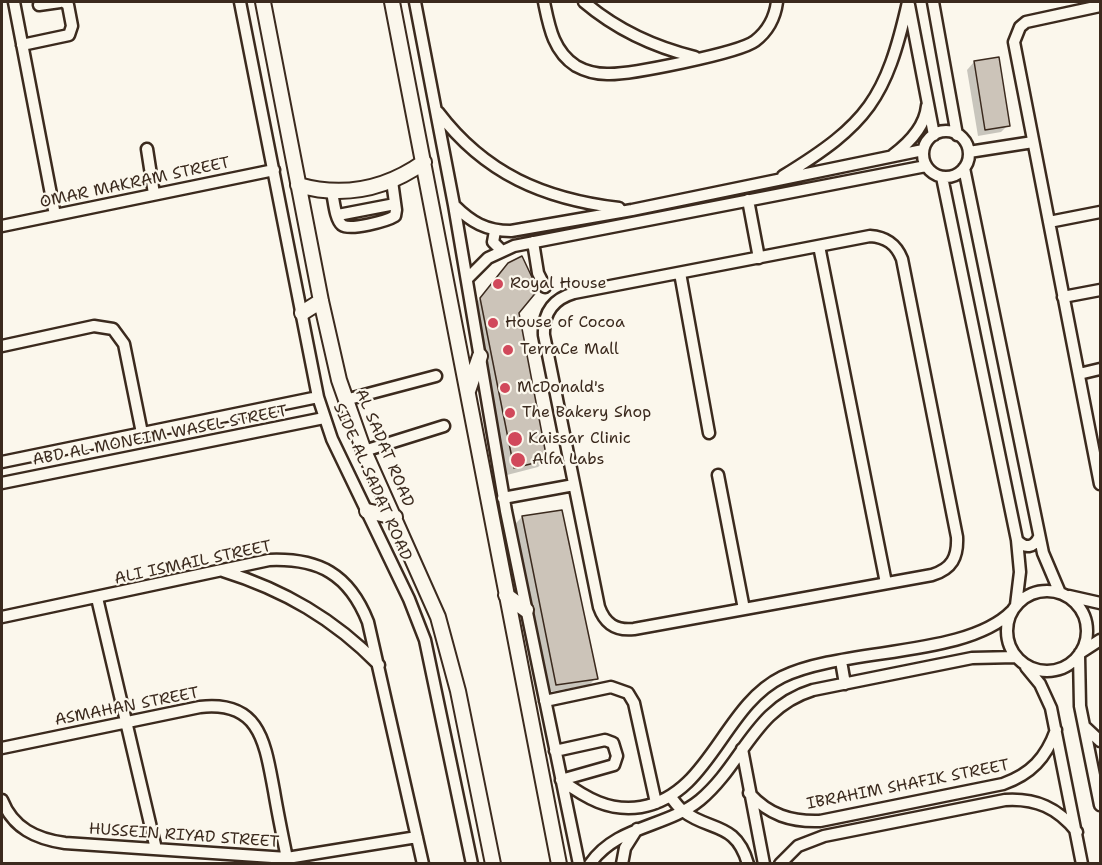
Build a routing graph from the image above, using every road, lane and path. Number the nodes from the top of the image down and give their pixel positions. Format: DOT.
graph roads {
  1 [pos="14,2"];
  2 [pos="62,2"];
  3 [pos="240,2"];
  4 [pos="264,2"];
  5 [pos="392,2"];
  6 [pos="415,2"];
  7 [pos="544,2"];
  8 [pos="584,2"];
  9 [pos="777,2"];
  10 [pos="908,2"];
  11 [pos="933,2"];
  12 [pos="39,5"];
  13 [pos="1101,6"];
  14 [pos="22,45"];
  15 [pos="698,58"];
  16 [pos="928,100"];
  17 [pos="435,108"];
  18 [pos="934,135"];
  19 [pos="957,135"];
  20 [pos="1033,142"];
  21 [pos="147,149"];
  22 [pos="923,150"];
  23 [pos="969,152"];
  24 [pos="890,157"];
  25 [pos="424,162"];
  26 [pos="926,166"];
  27 [pos="964,168"];
  28 [pos="274,170"];
  29 [pos="942,177"];
  30 [pos="392,181"];
  31 [pos="774,181"];
  32 [pos="298,185"];
  33 [pos="332,192"];
  34 [pos="154,194"];
  35 [pos="711,194"];
  36 [pos="748,200"];
  37 [pos="454,205"];
  38 [pos="714,207"];
  39 [pos="632,210"];
  40 [pos="1101,212"];
  41 [pos="55,215"];
  42 [pos="1049,222"];
  43 [pos="2,225"];
  44 [pos="495,231"];
  45 [pos="533,242"];
  46 [pos="819,246"];
  47 [pos="501,250"];
  48 [pos="759,258"];
  49 [pos="680,273"];
  50 [pos="467,279"];
  51 [pos="545,287"];
  52 [pos="1101,290"];
  53 [pos="1064,297"];
  54 [pos="321,301"];
  55 [pos="302,313"];
  56 [pos="2,346"];
  57 [pos="480,356"];
  58 [pos="1101,369"];
  59 [pos="1079,374"];
  60 [pos="436,376"];
  61 [pos="468,393"];
  62 [pos="318,397"];
  63 [pos="345,400"];
  64 [pos="324,418"];
  65 [pos="444,426"];
  66 [pos="141,433"];
  67 [pos="709,433"];
  68 [pos="1097,448"];
  69 [pos="364,451"];
  70 [pos="153,453"];
  71 [pos="138,456"];
  72 [pos="2,462"];
  73 [pos="718,475"];
  74 [pos="2,483"];
  75 [pos="1101,484"];
  76 [pos="574,485"];
  77 [pos="503,498"];
  78 [pos="366,511"];
  79 [pos="395,517"];
  80 [pos="1039,537"];
  81 [pos="1017,540"];
  82 [pos="223,571"];
  83 [pos="886,583"];
  84 [pos="1062,594"];
  85 [pos="506,595"];
  86 [pos="97,598"];
  87 [pos="1101,603"];
  88 [pos="1014,608"];
  89 [pos="744,609"];
  90 [pos="526,610"];
  91 [pos="2,617"];
  92 [pos="1101,640"];
  93 [pos="1079,654"];
  94 [pos="1019,660"];
  95 [pos="841,662"];
  96 [pos="380,666"];
  97 [pos="845,684"];
  98 [pos="545,701"];
  99 [pos="126,722"];
  100 [pos="1084,726"];
  101 [pos="1056,730"];
  102 [pos="1101,741"];
  103 [pos="2,748"];
  104 [pos="742,749"];
  105 [pos="555,751"];
  106 [pos="561,780"];
  107 [pos="749,793"];
  108 [pos="670,796"];
  109 [pos="2,800"];
  110 [pos="656,803"];
  111 [pos="1101,805"];
  112 [pos="684,811"];
  113 [pos="636,829"];
  114 [pos="1077,832"];
  115 [pos="417,837"];
  116 [pos="156,849"];
  117 [pos="287,861"];
  118 [pos="423,864"];
  119 [pos="472,864"];
  120 [pos="493,864"];
  121 [pos="559,864"];
  122 [pos="579,864"];
  123 [pos="590,864"];
  124 [pos="622,864"];
  125 [pos="748,864"];
  126 [pos="764,864"];
  127 [pos="780,864"];
  128 [pos="1082,864"];
  1 -- 14 [label="street"];
  2 -- 12 [label="street"];
  2 -- 14 [label="street"];
  3 -- 28 [label="street, SIDE AL SADAT ROAD"];
  4 -- 32 [label="main road, AL SADAT ROAD"];
  5 -- 25 [label="main road"];
  6 -- 17 [label="street"];
  7 -- 15 [label="street"];
  8 -- 15 [label="street"];
  9 -- 15 [label="street"];
  10 -- 16 [label="street"];
  10 -- 31 [label="street"];
  11 -- 19 [label="street"];
  13 -- 20 [label="street"];
  14 -- 41 [label="street"];
  16 -- 18 [label="street"];
  16 -- 24 [label="street"];
  17 -- 37 [label="street"];
  17 -- 39 [label="street"];
  18 -- 19 [label="street"];
  18 -- 22 [label="street"];
  19 -- 23 [label="street"];
  20 -- 23 [label="street"];
  20 -- 42 [label="street"];
  21 -- 34 [label="street"];
  22 -- 24 [label="street"];
  22 -- 26 [label="street"];
  23 -- 27 [label="street"];
  24 -- 31 [label="street"];
  25 -- 30 [label="main road"];
  25 -- 61 [label="main road"];
  26 -- 29 [label="street"];
  26 -- 36 [label="street"];
  27 -- 29 [label="street"];
  27 -- 80 [label="street"];
  28 -- 34 [label="street, OMAR MAKRAM STREET"];
  28 -- 55 [label="street, SIDE AL SADAT ROAD"];
  29 -- 81 [label="street"];
  30 -- 33 [label="main road"];
  30 -- 33 [label="street"];
  31 -- 35 [label="street"];
  32 -- 33 [label="main road"];
  32 -- 54 [label="main road, AL SADAT ROAD"];
  34 -- 41 [label="street, OMAR MAKRAM STREET"];
  35 -- 38 [label="street"];
  35 -- 39 [label="street"];
  36 -- 38 [label="street"];
  36 -- 48 [label="street"];
  37 -- 44 [label="street"];
  37 -- 50 [label="street"];
  38 -- 45 [label="street"];
  39 -- 44 [label="street"];
  40 -- 42 [label="street"];
  41 -- 43 [label="street, OMAR MAKRAM STREET"];
  42 -- 53 [label="street"];
  44 -- 47 [label="street"];
  45 -- 47 [label="street"];
  45 -- 51 [label="street"];
  46 -- 48 [label="street"];
  46 -- 83 [label="street"];
  46 -- 83 [label="street"];
  47 -- 50 [label="street"];
  48 -- 49 [label="street"];
  49 -- 67 [label="street"];
  49 -- 76 [label="street"];
  50 -- 57 [label="street"];
  52 -- 53 [label="street"];
  53 -- 59 [label="street"];
  54 -- 55 [label="main road"];
  54 -- 63 [label="main road, AL SADAT ROAD"];
  55 -- 62 [label="street, SIDE AL SADAT ROAD"];
  56 -- 66 [label="street"];
  57 -- 61 [label="main road"];
  57 -- 77 [label="street"];
  58 -- 59 [label="street"];
  59 -- 68 [label="street"];
  60 -- 63 [label="street"];
  61 -- 85 [label="main road"];
  62 -- 64 [label="street, SIDE AL SADAT ROAD"];
  62 -- 66 [label="street, ABD AL MONEIM WASEL STREET"];
  63 -- 69 [label="main road, AL SADAT ROAD"];
  64 -- 70 [label="street, ABD AL MONEIM WASEL STREET"];
  64 -- 78 [label="street, SIDE AL SADAT ROAD"];
  65 -- 69 [label="street"];
  66 -- 70 [label="street"];
  66 -- 71 [label="street"];
  66 -- 72 [label="street, ABD AL MONEIM WASEL STREET"];
  68 -- 75 [label="street"];
  69 -- 79 [label="main road, AL SADAT ROAD"];
  70 -- 71 [label="street, ABD AL MONEIM WASEL STREET"];
  71 -- 74 [label="street, ABD AL MONEIM WASEL STREET"];
  73 -- 89 [label="street"];
  76 -- 77 [label="street"];
  76 -- 89 [label="street"];
  77 -- 90 [label="street"];
  78 -- 79 [label="main road"];
  78 -- 119 [label="street, SIDE AL SADAT ROAD"];
  79 -- 120 [label="main road, AL SADAT ROAD"];
  80 -- 81 [label="street"];
  80 -- 84 [label="street"];
  81 -- 88 [label="street"];
  82 -- 86 [label="street, ALI ISMAIL STREET"];
  82 -- 96 [label="street"];
  82 -- 96 [label="street, ALI ISMAIL STREET"];
  83 -- 89 [label="street"];
  84 -- 87 [label="street"];
  84 -- 88 [label="street"];
  84 -- 93 [label="street"];
  85 -- 90 [label="main road"];
  85 -- 121 [label="main road"];
  86 -- 91 [label="street, ALI ISMAIL STREET"];
  86 -- 99 [label="street"];
  88 -- 94 [label="street"];
  88 -- 95 [label="street"];
  90 -- 98 [label="street"];
  92 -- 93 [label="street"];
  93 -- 94 [label="street"];
  93 -- 100 [label="street"];
  94 -- 97 [label="street"];
  94 -- 101 [label="street"];
  95 -- 97 [label="street"];
  95 -- 108 [label="street"];
  96 -- 115 [label="street, ALI ISMAIL STREET"];
  97 -- 104 [label="street"];
  98 -- 105 [label="street"];
  98 -- 110 [label="street"];
  99 -- 103 [label="street, ASMAHAN STREET"];
  99 -- 116 [label="street"];
  99 -- 117 [label="street, ASMAHAN STREET"];
  100 -- 102 [label="street"];
  100 -- 111 [label="street"];
  101 -- 107 [label="street, IBRAHIM SHAFIK STREET"];
  101 -- 114 [label="street"];
  104 -- 107 [label="street"];
  104 -- 112 [label="street"];
  105 -- 106 [label="street"];
  105 -- 106 [label="street"];
  106 -- 110 [label="street"];
  106 -- 122 [label="street"];
  107 -- 126 [label="street"];
  108 -- 110 [label="street"];
  108 -- 112 [label="street"];
  109 -- 116 [label="street, HUSSEIN RIYAD STREET"];
  112 -- 113 [label="street"];
  112 -- 125 [label="street"];
  113 -- 123 [label="street"];
  113 -- 124 [label="street"];
  114 -- 127 [label="street, IBRAHIM SHAFIK STREET"];
  114 -- 128 [label="street"];
  115 -- 117 [label="street, HUSSEIN RIYAD STREET"];
  115 -- 118 [label="street, ALI ISMAIL STREET"];
  116 -- 117 [label="street, HUSSEIN RIYAD STREET"];
}
